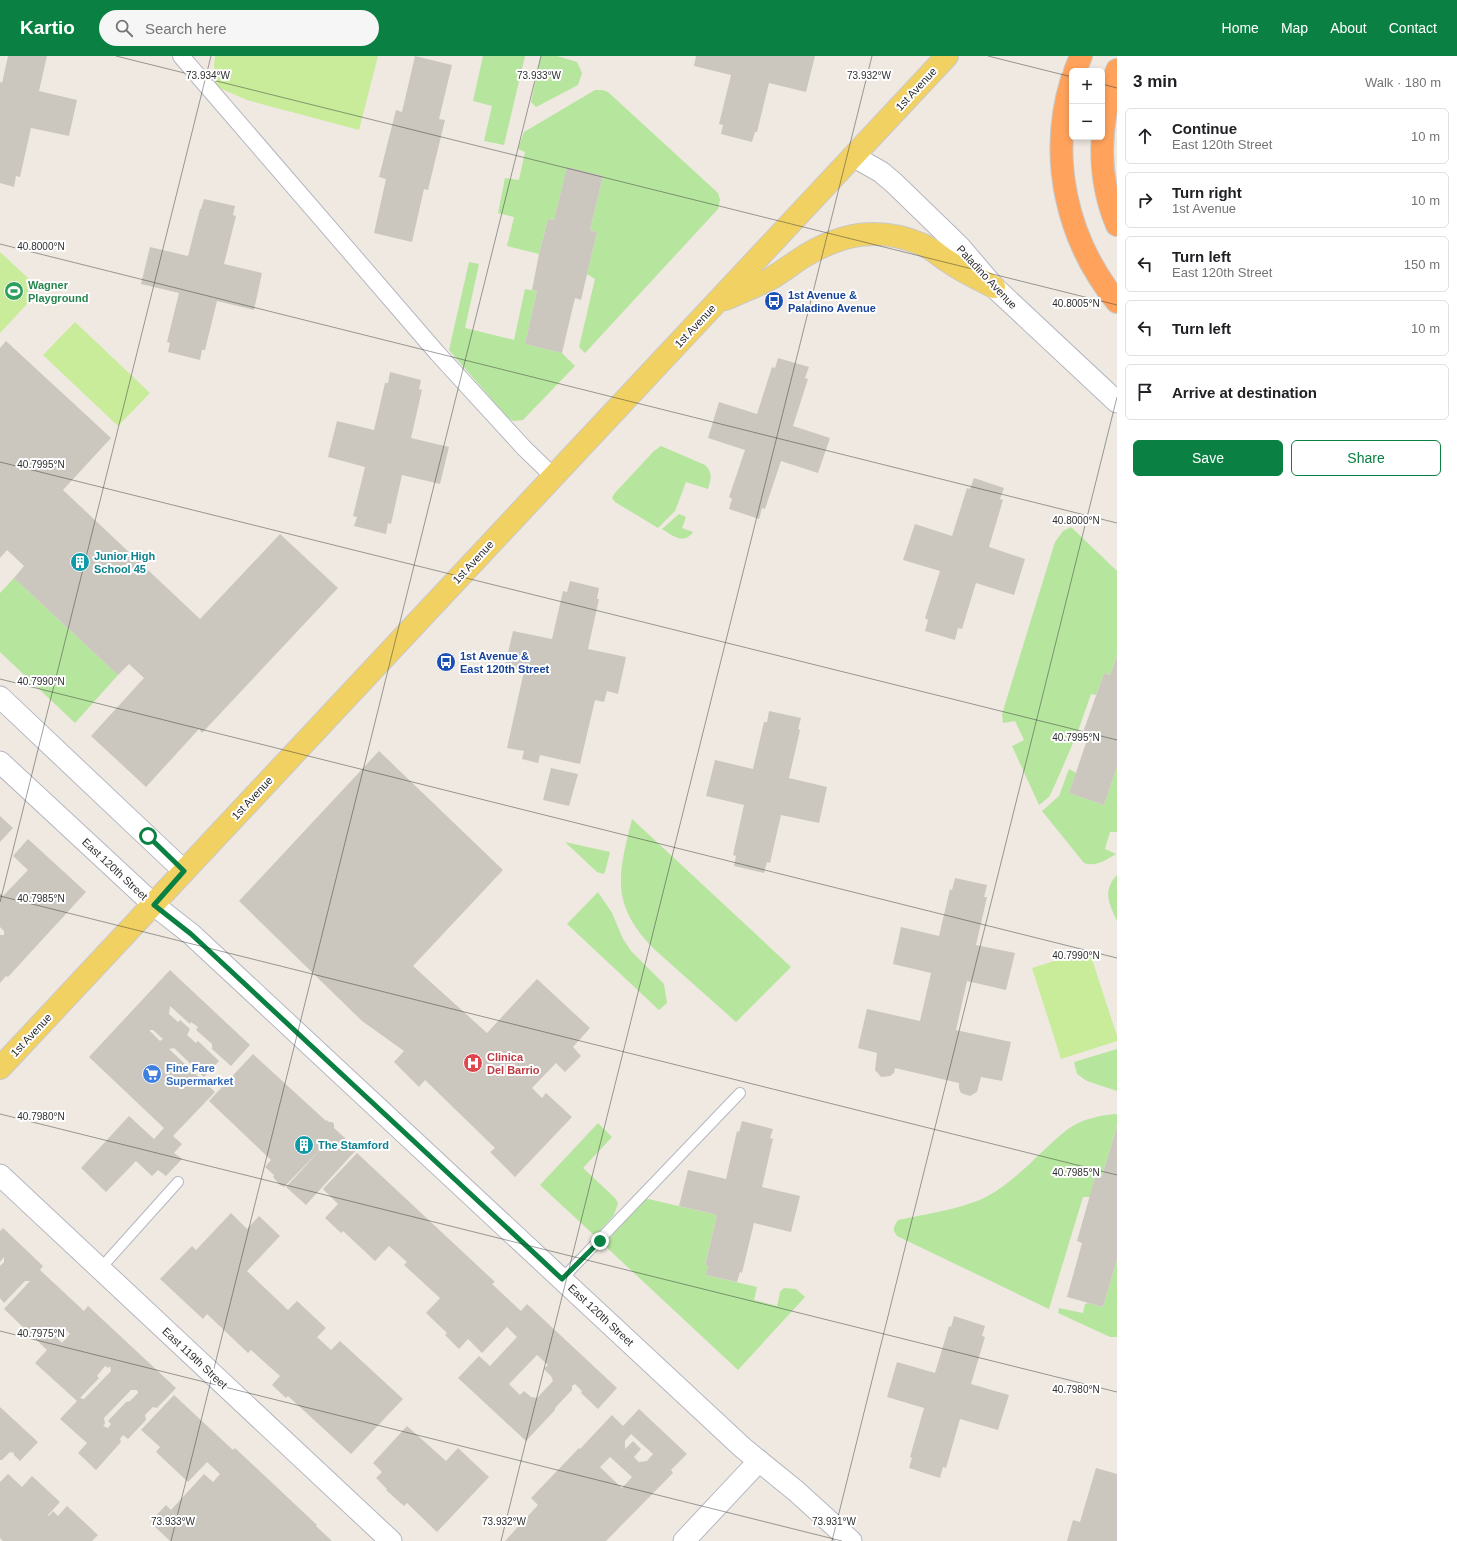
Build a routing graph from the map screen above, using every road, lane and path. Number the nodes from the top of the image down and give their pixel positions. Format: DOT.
graph roads {
  1 [pos="181,56"];
  2 [pos="947,56"];
  3 [pos="1080,56"];
  4 [pos="1075,68"];
  5 [pos="1117,70"];
  6 [pos="1069,89"];
  7 [pos="854,156"];
  8 [pos="1115,220"];
  9 [pos="994,287"];
  10 [pos="1117,302"];
  11 [pos="716,303"];
  12 [pos="1117,402"];
  13 [pos="553,476"];
  14 [pos="0,697"];
  15 [pos="0,762"];
  16 [pos="184,871"];
  17 [pos="154,905"];
  18 [pos="0,1068"];
  19 [pos="740,1093"];
  20 [pos="0,1175"];
  21 [pos="178,1182"];
  22 [pos="100,1269"];
  23 [pos="562,1279"];
  24 [pos="758,1461"];
  25 [pos="391,1541"];
  26 [pos="684,1541"];
  27 [pos="851,1541"];
  1 -- 13 [label="street"];
  2 -- 7 [label="main road, 1st Avenue"];
  3 -- 4 [label="highway"];
  5 -- 8 [label="highway"];
  6 -- 10 [label="highway"];
  7 -- 9 [label="street, Paladino Avenue"];
  7 -- 11 [label="main road, 1st Avenue"];
  9 -- 11 [label="main road"];
  9 -- 12 [label="street, Paladino Avenue"];
  11 -- 13 [label="main road, 1st Avenue"];
  13 -- 16 [label="main road, 1st Avenue"];
  14 -- 16 [label="street"];
  15 -- 17 [label="street, East 120th Street"];
  16 -- 17 [label="main road, 1st Avenue"];
  17 -- 18 [label="main road, 1st Avenue"];
  17 -- 23 [label="street, East 120th Street"];
  19 -- 23 [label="lane"];
  20 -- 22 [label="street, East 119th Street"];
  21 -- 22 [label="lane"];
  22 -- 25 [label="street, East 119th Street"];
  23 -- 24 [label="street, East 120th Street"];
  24 -- 26 [label="street"];
  24 -- 27 [label="street, East 120th Street"];
}
